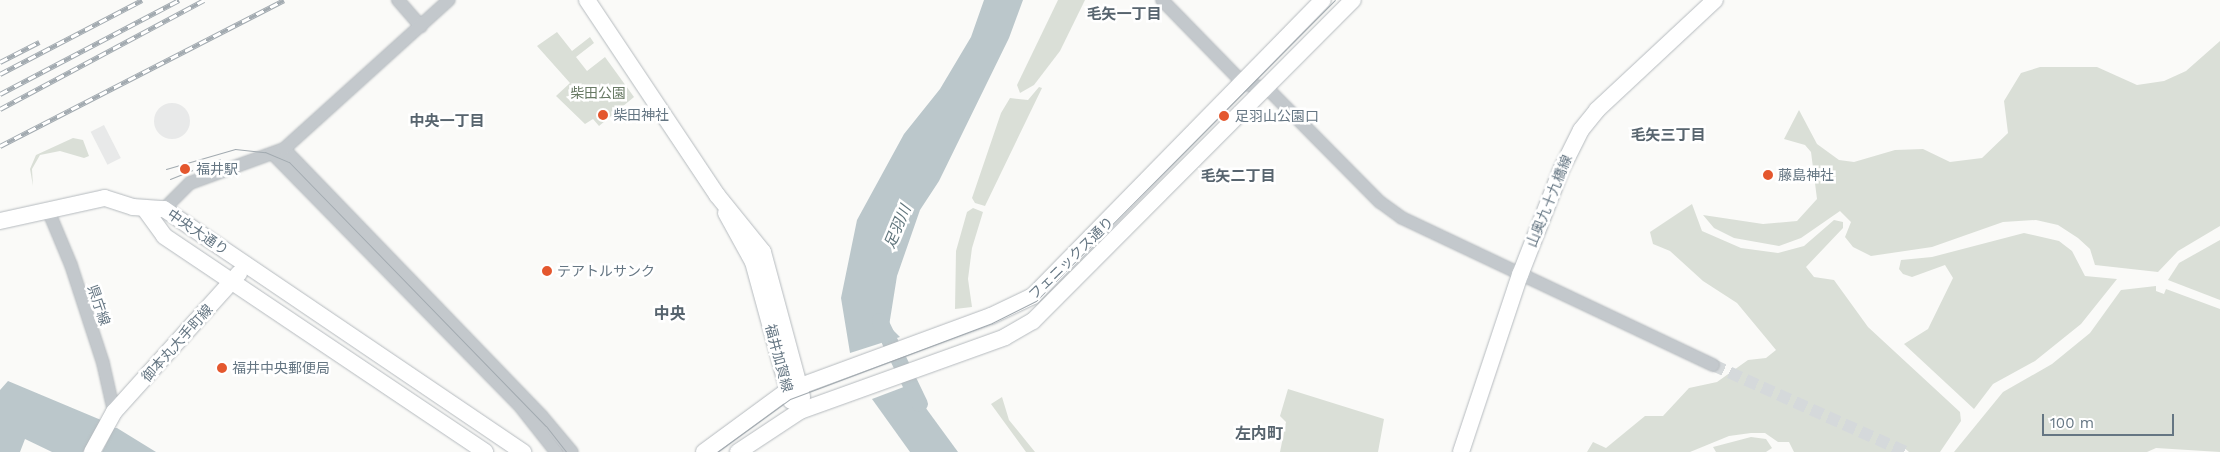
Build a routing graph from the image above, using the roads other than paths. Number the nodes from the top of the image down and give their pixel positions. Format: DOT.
graph roads {
  1 [pos="398,0"];
  2 [pos="450,0"];
  3 [pos="588,0"];
  4 [pos="1162,0"];
  5 [pos="1324,0"];
  6 [pos="1353,0"];
  7 [pos="1715,0"];
  8 [pos="421,26"];
  9 [pos="1244,84"];
  10 [pos="1267,88"];
  11 [pos="279,152"];
  12 [pos="144,208"];
  13 [pos="164,209"];
  14 [pos="48,210"];
  15 [pos="0,221"];
  16 [pos="246,264"];
  17 [pos="1520,275"];
  18 [pos="233,282"];
  19 [pos="1714,365"];
  20 [pos="800,386"];
  21 [pos="800,411"];
  22 [pos="111,417"];
  23 [pos="92,452"];
  24 [pos="484,452"];
  25 [pos="522,452"];
  26 [pos="556,452"];
  27 [pos="572,452"];
  28 [pos="704,452"];
  29 [pos="738,452"];
  30 [pos="1461,452"];
  1 -- 8 [label="street"];
  2 -- 8 [label="street"];
  3 -- 20 [label="main road, 福井加賀線"];
  4 -- 9 [label="street"];
  5 -- 9 [label="main road, フェニックス通り"];
  6 -- 10 [label="main road, フェニックス通り"];
  7 -- 17 [label="main road, 山奥九十九橋線"];
  8 -- 11 [label="street"];
  9 -- 10 [label="street"];
  9 -- 20 [label="main road, フェニックス通り"];
  10 -- 17 [label="street"];
  10 -- 21 [label="main road, フェニックス通り"];
  11 -- 13 [label="street"];
  11 -- 26 [label="street"];
  11 -- 27 [label="street"];
  12 -- 13 [label="main road, 中央大通り"];
  12 -- 14 [label="main road"];
  12 -- 18 [label="main road, 中央大通り"];
  13 -- 16 [label="main road, 中央大通り"];
  14 -- 15 [label="main road"];
  14 -- 22 [label="street, 県庁線"];
  16 -- 18 [label="main road, 御本丸大手町線"];
  16 -- 25 [label="main road, 中央大通り"];
  17 -- 19 [label="street"];
  17 -- 30 [label="main road, 山奥九十九橋線"];
  18 -- 22 [label="main road, 御本丸大手町線"];
  18 -- 24 [label="main road, 中央大通り"];
  20 -- 21 [label="main road, 福井加賀線"];
  20 -- 28 [label="main road, フェニックス通り"];
  21 -- 29 [label="main road, フェニックス通り"];
  22 -- 23 [label="main road, 御本丸大手町線"];
}
